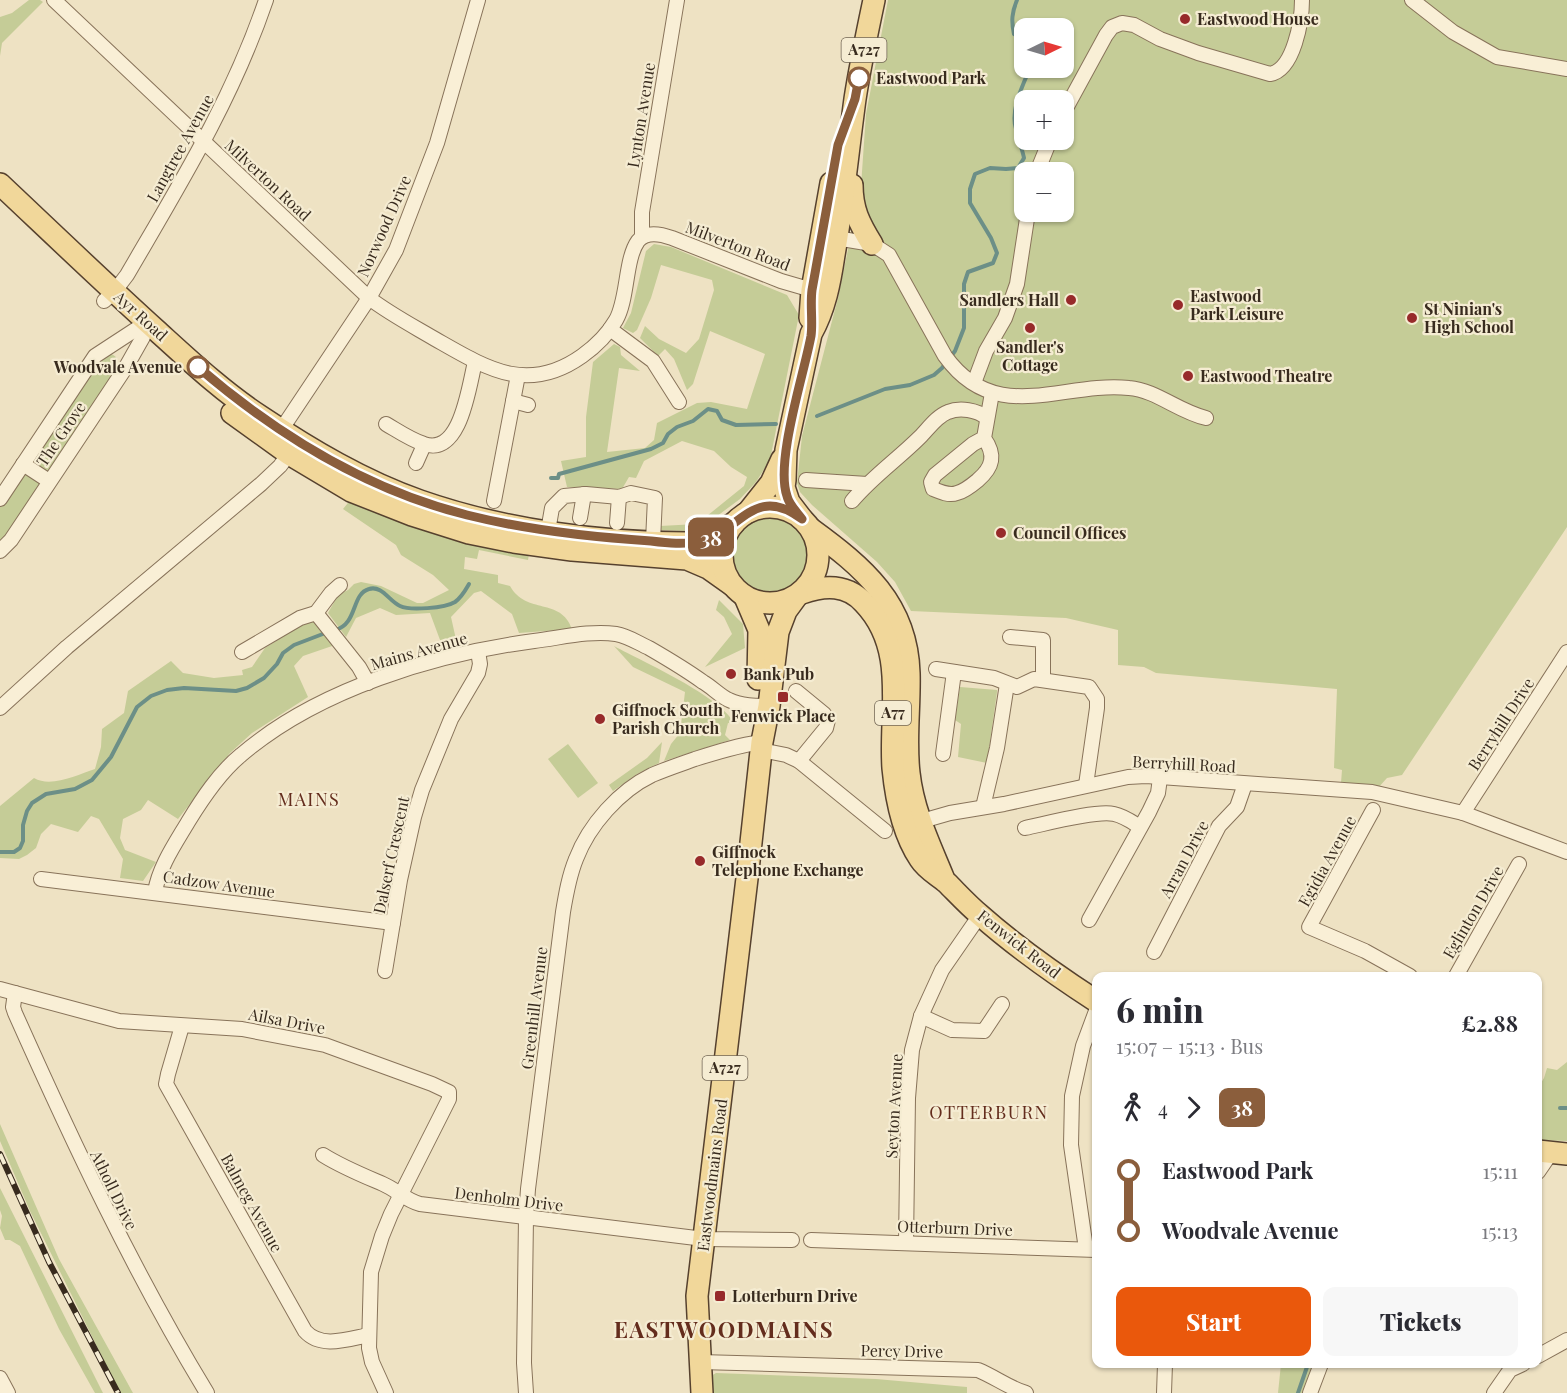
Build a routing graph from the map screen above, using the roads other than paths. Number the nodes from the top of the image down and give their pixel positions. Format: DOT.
graph roads {
  1 [pos="54,0"];
  2 [pos="266,0"];
  3 [pos="478,0"];
  4 [pos="677,0"];
  5 [pos="873,0"];
  6 [pos="1302,0"];
  7 [pos="1412,0"];
  8 [pos="1567,69"];
  9 [pos="1074,94"];
  10 [pos="855,99"];
  11 [pos="851,133"];
  12 [pos="204,142"];
  13 [pos="0,184"];
  14 [pos="0,203"];
  15 [pos="1026,222"];
  16 [pos="32,223"];
  17 [pos="642,236"];
  18 [pos="830,237"];
  19 [pos="872,243"];
  20 [pos="812,290"];
  21 [pos="109,297"];
  22 [pos="369,298"];
  23 [pos="141,329"];
  24 [pos="610,329"];
  25 [pos="811,333"];
  26 [pos="475,362"];
  27 [pos="518,375"];
  28 [pos="974,383"];
  29 [pos="992,393"];
  30 [pos="513,401"];
  31 [pos="679,402"];
  32 [pos="528,405"];
  33 [pos="987,418"];
  34 [pos="1206,418"];
  35 [pos="386,424"];
  36 [pos="984,438"];
  37 [pos="286,442"];
  38 [pos="424,445"];
  39 [pos="786,450"];
  40 [pos="416,463"];
  41 [pos="23,464"];
  42 [pos="806,480"];
  43 [pos="49,481"];
  44 [pos="867,484"];
  45 [pos="584,494"];
  46 [pos="619,497"];
  47 [pos="0,499"];
  48 [pos="494,501"];
  49 [pos="852,501"];
  50 [pos="741,517"];
  51 [pos="580,518"];
  52 [pos="617,523"];
  53 [pos="806,524"];
  54 [pos="548,531"];
  55 [pos="653,542"];
  56 [pos="564,549"];
  57 [pos="0,551"];
  58 [pos="340,585"];
  59 [pos="739,591"];
  60 [pos="800,594"];
  61 [pos="316,613"];
  62 [pos="1010,637"];
  63 [pos="478,651"];
  64 [pos="242,652"];
  65 [pos="1567,652"];
  66 [pos="936,669"];
  67 [pos="954,672"];
  68 [pos="1042,680"];
  69 [pos="368,683"];
  70 [pos="1007,684"];
  71 [pos="796,691"];
  72 [pos="763,706"];
  73 [pos="0,708"];
  74 [pos="761,746"];
  75 [pos="943,754"];
  76 [pos="799,760"];
  77 [pos="1160,778"];
  78 [pos="1245,784"];
  79 [pos="1086,785"];
  80 [pos="983,807"];
  81 [pos="1373,810"];
  82 [pos="1463,813"];
  83 [pos="903,826"];
  84 [pos="1140,827"];
  85 [pos="1024,828"];
  86 [pos="1567,852"];
  87 [pos="1519,864"];
  88 [pos="42,879"];
  89 [pos="155,892"];
  90 [pos="980,915"];
  91 [pos="1089,920"];
  92 [pos="393,923"];
  93 [pos="1154,952"];
  94 [pos="385,971"];
  95 [pos="1403,972"];
  96 [pos="1457,972"];
  97 [pos="0,989"];
  98 [pos="15,993"];
  99 [pos="1092,999"];
  100 [pos="1002,1004"];
  101 [pos="921,1016"];
  102 [pos="1092,1022"];
  103 [pos="182,1026"];
  104 [pos="1552,1152"];
  105 [pos="323,1155"];
  106 [pos="1542,1166"];
  107 [pos="400,1194"];
  108 [pos="526,1218"];
  109 [pos="704,1239"];
  110 [pos="792,1240"];
  111 [pos="812,1240"];
  112 [pos="906,1243"];
  113 [pos="1091,1250"];
  114 [pos="369,1335"];
  115 [pos="1567,1340"];
  116 [pos="1542,1354"];
  117 [pos="700,1362"];
  118 [pos="1165,1368"];
  119 [pos="1319,1368"];
  120 [pos="1514,1368"];
  121 [pos="0,1378"];
  122 [pos="8,1393"];
  123 [pos="207,1393"];
  124 [pos="386,1393"];
  125 [pos="526,1393"];
  126 [pos="702,1393"];
  127 [pos="1026,1393"];
  128 [pos="1164,1393"];
  129 [pos="1310,1393"];
  130 [pos="1494,1393"];
  1 -- 12 [label="street, Milverton Road"];
  2 -- 12 [label="street, Langtree Avenue"];
  3 -- 22 [label="street, Norwood Drive"];
  4 -- 17 [label="street, Lynton Avenue"];
  5 -- 10 [label="main road, A727"];
  6 -- 9 [label="street"];
  7 -- 8 [label="street"];
  10 -- 11 [label="main road"];
  10 -- 18 [label="main road, A727"];
  11 -- 18 [label="main road"];
  11 -- 19 [label="main road"];
  12 -- 21 [label="street, Langtree Avenue"];
  12 -- 22 [label="street, Milverton Road"];
  13 -- 16 [label="main road, Ayr Road"];
  14 -- 16 [label="main road, Ayr Road"];
  15 -- 28 [label="street"];
  16 -- 21 [label="main road, Ayr Road"];
  17 -- 20 [label="street, Milverton Road"];
  17 -- 24 [label="street, Milverton Road"];
  18 -- 19 [label="street"];
  18 -- 20 [label="main road, A727"];
  18 -- 25 [label="main road"];
  19 -- 28 [label="street"];
  20 -- 25 [label="main road, A727"];
  21 -- 23 [label="main road, Ayr Road"];
  22 -- 26 [label="street, Milverton Road"];
  22 -- 37 [label="street, Norwood Drive"];
  23 -- 37 [label="main road, Ayr Road"];
  23 -- 41 [label="street, The Grove"];
  23 -- 43 [label="street, The Grove"];
  24 -- 27 [label="street, Milverton Road"];
  24 -- 31 [label="street"];
  25 -- 39 [label="main road, A727"];
  26 -- 27 [label="street, Milverton Road"];
  26 -- 38 [label="street"];
  27 -- 30 [label="street"];
  28 -- 29 [label="street"];
  29 -- 33 [label="street"];
  29 -- 34 [label="street"];
  30 -- 32 [label="street"];
  30 -- 48 [label="street"];
  33 -- 36 [label="street"];
  33 -- 44 [label="street"];
  35 -- 38 [label="street"];
  36 -- 36 [label="street"];
  37 -- 54 [label="main road, Ayr Road"];
  37 -- 56 [label="main road, Ayr Road"];
  37 -- 73 [label="street"];
  38 -- 40 [label="street"];
  39 -- 50 [label="main road, A727"];
  39 -- 53 [label="main road, A727"];
  41 -- 43 [label="street, The Grove"];
  41 -- 47 [label="street, The Grove"];
  42 -- 44 [label="street"];
  43 -- 57 [label="street, The Grove"];
  44 -- 49 [label="street"];
  45 -- 46 [label="street"];
  45 -- 51 [label="street"];
  45 -- 54 [label="street"];
  46 -- 52 [label="street"];
  46 -- 55 [label="street"];
  50 -- 53 [label="main road"];
  50 -- 55 [label="main road, Ayr Road"];
  50 -- 59 [label="main road"];
  53 -- 60 [label="main road"];
  53 -- 83 [label="main road, Fenwick Road / A77"];
  54 -- 55 [label="main road, Ayr Road"];
  54 -- 56 [label="street"];
  56 -- 59 [label="main road, Ayr Road"];
  58 -- 61 [label="street"];
  59 -- 60 [label="main road"];
  59 -- 72 [label="main road, Eastwoodmains Road / A727"];
  60 -- 72 [label="main road, Eastwoodmains Road / A727"];
  60 -- 83 [label="main road, Fenwick Road / A77"];
  61 -- 64 [label="street"];
  61 -- 69 [label="street"];
  62 -- 68 [label="street"];
  63 -- 69 [label="street, Mains Avenue"];
  63 -- 72 [label="street, Mains Avenue"];
  63 -- 92 [label="street, Dalserf Crescent"];
  65 -- 82 [label="street, Berryhill Drive"];
  66 -- 67 [label="street"];
  67 -- 70 [label="street"];
  67 -- 75 [label="street"];
  68 -- 70 [label="street"];
  68 -- 79 [label="street"];
  69 -- 89 [label="street, Mains Avenue"];
  70 -- 80 [label="street"];
  71 -- 76 [label="street"];
  72 -- 74 [label="main road, Eastwoodmains Road / A727"];
  74 -- 76 [label="street"];
  74 -- 108 [label="street, Greenhill Avenue"];
  74 -- 109 [label="main road, Eastwoodmains Road / A727"];
  76 -- 83 [label="street"];
  77 -- 78 [label="street, Berryhill Road"];
  77 -- 79 [label="street, Berryhill Road"];
  77 -- 84 [label="street"];
  78 -- 82 [label="street, Berryhill Road"];
  78 -- 93 [label="street, Arran Drive"];
  79 -- 80 [label="street, Berryhill Road"];
  80 -- 83 [label="street, Berryhill Road"];
  81 -- 95 [label="street, Egidia Avenue"];
  82 -- 86 [label="street, Berryhill Road"];
  83 -- 90 [label="main road, Fenwick Road / A77"];
  84 -- 85 [label="street"];
  84 -- 91 [label="street"];
  87 -- 96 [label="street, Eglinton Drive"];
  88 -- 89 [label="street, Cadzow Avenue"];
  89 -- 92 [label="street, Cadzow Avenue"];
  90 -- 99 [label="main road, Fenwick Road / A77"];
  90 -- 101 [label="street, Seyton Avenue"];
  92 -- 94 [label="street, Dalserf Crescent"];
  97 -- 98 [label="street, Ailsa Drive"];
  98 -- 103 [label="street, Ailsa Drive"];
  98 -- 123 [label="street, Atholl Drive"];
  100 -- 101 [label="street"];
  101 -- 112 [label="street, Seyton Avenue"];
  102 -- 113 [label="street"];
  103 -- 107 [label="street, Ailsa Drive"];
  103 -- 114 [label="street, Balmeg Avenue"];
  104 -- 106 [label="street"];
  105 -- 107 [label="street, Denholm Drive"];
  107 -- 108 [label="street, Denholm Drive"];
  107 -- 114 [label="street"];
  108 -- 109 [label="street, Denholm Drive"];
  108 -- 125 [label="street, Greenhill Avenue"];
  109 -- 110 [label="street"];
  109 -- 117 [label="main road, Eastwoodmains Road / A727"];
  111 -- 112 [label="street, Otterburn Drive"];
  112 -- 113 [label="street, Otterburn Drive"];
  114 -- 124 [label="street"];
  115 -- 116 [label="street"];
  117 -- 126 [label="main road, Eastwoodmains Road / A727"];
  117 -- 127 [label="street, Percy Drive"];
  118 -- 128 [label="street"];
  119 -- 129 [label="street"];
  120 -- 130 [label="street"];
  121 -- 122 [label="street"];
}
